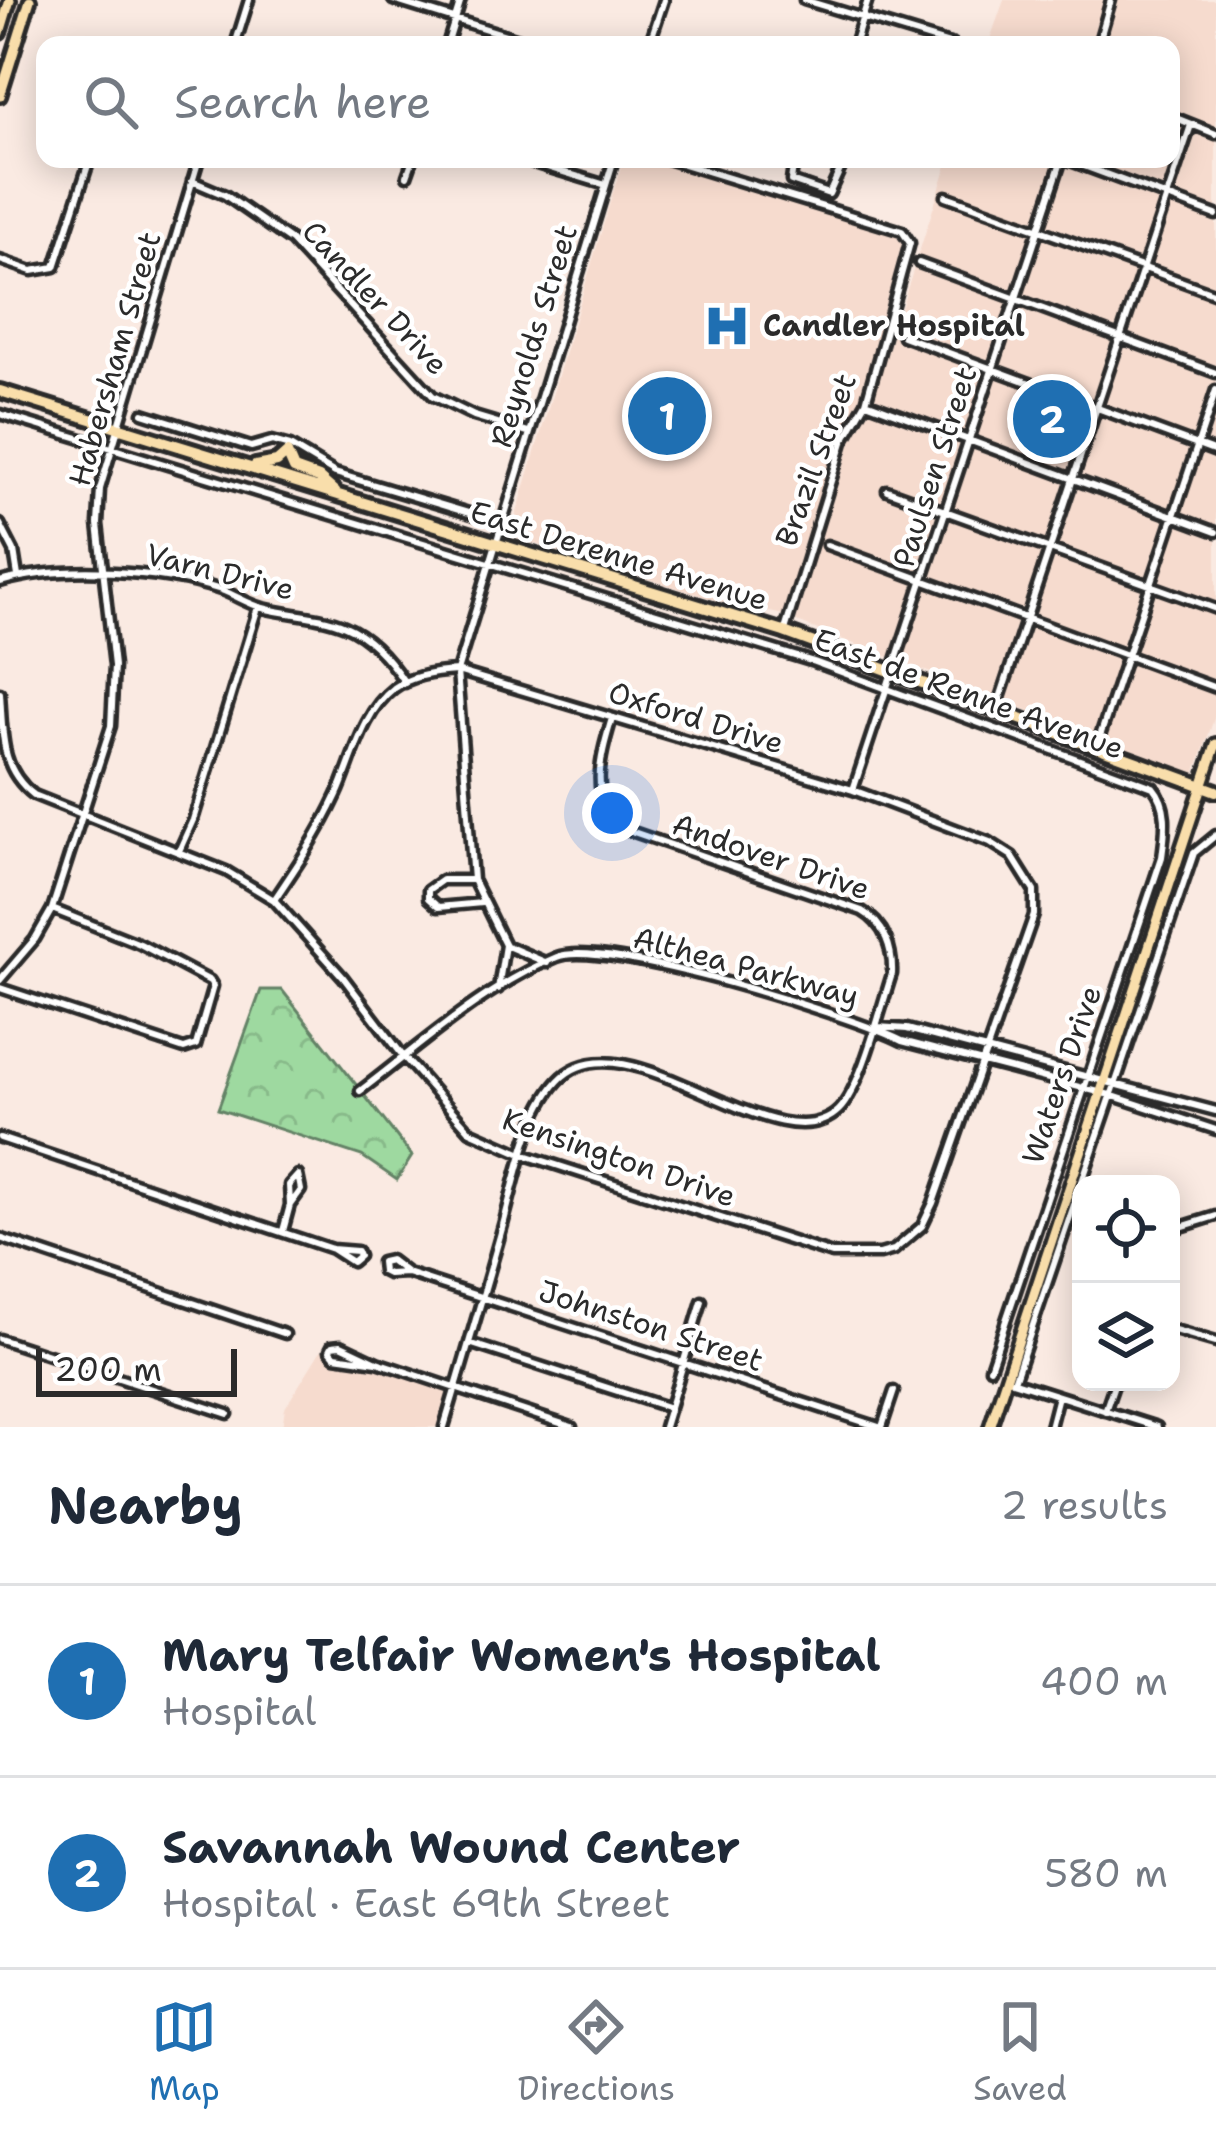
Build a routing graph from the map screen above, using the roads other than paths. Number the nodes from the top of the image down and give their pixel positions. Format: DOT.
graph roads {
  1 [pos="30,0"];
  2 [pos="249,0"];
  3 [pos="393,0"];
  4 [pos="461,0"];
  5 [pos="664,0"];
  6 [pos="804,0"];
  7 [pos="868,0"];
  8 [pos="1111,0"];
  9 [pos="6,5"];
  10 [pos="25,15"];
  11 [pos="862,18"];
  12 [pos="455,20"];
  13 [pos="0,33"];
  14 [pos="238,36"];
  15 [pos="450,36"];
  16 [pos="508,36"];
  17 [pos="652,36"];
  18 [pos="857,36"];
  19 [pos="923,36"];
  20 [pos="1101,36"];
  21 [pos="0,96"];
  22 [pos="1180,120"];
  23 [pos="1191,124"];
  24 [pos="1216,134"];
  25 [pos="1180,157"];
  26 [pos="87,168"];
  27 [pos="196,168"];
  28 [pos="410,168"];
  29 [pos="550,168"];
  30 [pos="611,168"];
  31 [pos="696,168"];
  32 [pos="791,168"];
  33 [pos="842,168"];
  34 [pos="1061,168"];
  35 [pos="1088,168"];
  36 [pos="1177,168"];
  37 [pos="407,176"];
  38 [pos="192,181"];
  39 [pos="606,185"];
  40 [pos="946,196"];
  41 [pos="1167,197"];
  42 [pos="1216,215"];
  43 [pos="1039,230"];
  44 [pos="0,260"];
  45 [pos="919,263"];
  46 [pos="1144,267"];
  47 [pos="1216,294"];
  48 [pos="1016,299"];
  49 [pos="903,336"];
  50 [pos="1120,338"];
  51 [pos="993,370"];
  52 [pos="1216,373"];
  53 [pos="1216,390"];
  54 [pos="0,391"];
  55 [pos="866,402"];
  56 [pos="1096,408"];
  57 [pos="143,413"];
  58 [pos="0,414"];
  59 [pos="117,426"];
  60 [pos="530,433"];
  61 [pos="969,440"];
  62 [pos="1198,445"];
  63 [pos="111,446"];
  64 [pos="1216,452"];
  65 [pos="250,467"];
  66 [pos="1073,478"];
  67 [pos="887,490"];
  68 [pos="337,494"];
  69 [pos="946,509"];
  70 [pos="1174,516"];
  71 [pos="482,517"];
  72 [pos="0,524"];
  73 [pos="1216,532"];
  74 [pos="496,543"];
  75 [pos="827,545"];
  76 [pos="1050,548"];
  77 [pos="489,566"];
  78 [pos="103,572"];
  79 [pos="18,577"];
  80 [pos="922,580"];
  81 [pos="0,582"];
  82 [pos="1150,585"];
  83 [pos="258,607"];
  84 [pos="1216,609"];
  85 [pos="1026,618"];
  86 [pos="784,632"];
  87 [pos="1127,655"];
  88 [pos="893,669"];
  89 [pos="457,671"];
  90 [pos="405,682"];
  91 [pos="887,687"];
  92 [pos="1216,688"];
  93 [pos="0,694"];
  94 [pos="997,708"];
  95 [pos="612,718"];
  96 [pos="1216,744"];
  97 [pos="1096,746"];
  98 [pos="1202,786"];
  99 [pos="854,790"];
  100 [pos="1216,791"];
  101 [pos="1161,796"];
  102 [pos="85,814"];
  103 [pos="1216,835"];
  104 [pos="178,851"];
  105 [pos="473,880"];
  106 [pos="274,900"];
  107 [pos="482,903"];
  108 [pos="52,909"];
  109 [pos="505,945"];
  110 [pos="547,963"];
  111 [pos="0,984"];
  112 [pos="498,989"];
  113 [pos="874,1027"];
  114 [pos="983,1051"];
  115 [pos="403,1056"];
  116 [pos="980,1062"];
  117 [pos="1084,1079"];
  118 [pos="1108,1082"];
  119 [pos="1081,1089"];
  120 [pos="359,1091"];
  121 [pos="1104,1095"];
  122 [pos="1216,1112"];
  123 [pos="1216,1130"];
  124 [pos="0,1138"];
  125 [pos="522,1154"];
  126 [pos="290,1205"];
  127 [pos="1216,1216"];
  128 [pos="1180,1227"];
  129 [pos="283,1231"];
  130 [pos="0,1238"];
  131 [pos="332,1249"];
  132 [pos="407,1273"];
  133 [pos="482,1295"];
  134 [pos="702,1301"];
  135 [pos="1180,1332"];
  136 [pos="285,1334"];
  137 [pos="0,1339"];
  138 [pos="1216,1342"];
  139 [pos="469,1343"];
  140 [pos="377,1362"];
  141 [pos="683,1362"];
  142 [pos="989,1368"];
  143 [pos="1009,1380"];
  144 [pos="456,1389"];
  145 [pos="894,1391"];
  146 [pos="1112,1391"];
  147 [pos="1058,1396"];
  148 [pos="670,1408"];
  149 [pos="1105,1411"];
  150 [pos="228,1414"];
  151 [pos="444,1427"];
  152 [pos="572,1427"];
  153 [pos="664,1427"];
  154 [pos="881,1427"];
  155 [pos="990,1427"];
  156 [pos="1049,1427"];
  157 [pos="1156,1427"];
  1 -- 10 [label="main road"];
  2 -- 14 [label="street"];
  3 -- 12 [label="street"];
  4 -- 12 [label="street"];
  5 -- 17 [label="street"];
  6 -- 11 [label="street"];
  7 -- 11 [label="street"];
  8 -- 20 [label="street"];
  9 -- 10 [label="street"];
  9 -- 13 [label="main road"];
  10 -- 21 [label="main road"];
  11 -- 18 [label="street"];
  11 -- 19 [label="street"];
  12 -- 15 [label="street"];
  12 -- 16 [label="street"];
  22 -- 23 [label="street"];
  23 -- 24 [label="street"];
  23 -- 25 [label="street"];
  26 -- 44 [label="street"];
  27 -- 38 [label="street, Habersham Street"];
  28 -- 37 [label="street"];
  29 -- 39 [label="street"];
  30 -- 39 [label="street, Reynolds Street"];
  31 -- 55 [label="street, Brazil Street"];
  32 -- 33 [label="street"];
  34 -- 43 [label="street, Paulsen Street"];
  35 -- 41 [label="street"];
  36 -- 41 [label="street"];
  38 -- 59 [label="street, Habersham Street"];
  38 -- 60 [label="street, Candler Drive"];
  39 -- 60 [label="street, Reynolds Street"];
  40 -- 43 [label="street"];
  41 -- 42 [label="street"];
  41 -- 46 [label="street"];
  43 -- 46 [label="street"];
  43 -- 48 [label="street, Paulsen Street"];
  45 -- 48 [label="street"];
  46 -- 47 [label="street"];
  46 -- 50 [label="street"];
  48 -- 50 [label="street"];
  48 -- 51 [label="street, Paulsen Street"];
  49 -- 51 [label="street"];
  50 -- 52 [label="street"];
  50 -- 56 [label="street"];
  51 -- 56 [label="street"];
  51 -- 61 [label="street, Paulsen Street"];
  53 -- 62 [label="street"];
  54 -- 59 [label="highway, East Derenne Avenue"];
  55 -- 61 [label="street"];
  55 -- 86 [label="street, Brazil Street"];
  56 -- 62 [label="street"];
  56 -- 66 [label="street"];
  57 -- 71 [label="street"];
  58 -- 63 [label="street, East de Renne Avenue"];
  59 -- 63 [label="street, Habersham Street"];
  59 -- 65 [label="highway, East Derenne Avenue"];
  60 -- 74 [label="street, Reynolds Street"];
  61 -- 66 [label="street"];
  61 -- 69 [label="street, Paulsen Street"];
  62 -- 64 [label="street"];
  62 -- 70 [label="street"];
  63 -- 77 [label="street, East de Renne Avenue"];
  63 -- 78 [label="street, Habersham Street"];
  65 -- 68 [label="highway, East Derenne Avenue"];
  65 -- 68 [label="highway"];
  66 -- 70 [label="street"];
  66 -- 76 [label="street"];
  67 -- 69 [label="street"];
  68 -- 74 [label="highway, East Derenne Avenue"];
  69 -- 76 [label="street"];
  69 -- 80 [label="street, Paulsen Street"];
  70 -- 73 [label="street"];
  70 -- 82 [label="street"];
  72 -- 79 [label="street"];
  74 -- 77 [label="street, Reynolds Street"];
  74 -- 86 [label="highway, East Derenne Avenue"];
  75 -- 80 [label="street"];
  76 -- 82 [label="street"];
  76 -- 85 [label="street"];
  77 -- 89 [label="street, Reynolds Street"];
  77 -- 91 [label="street, East de Renne Avenue"];
  78 -- 79 [label="street, Varn Drive"];
  78 -- 83 [label="street, Varn Drive"];
  78 -- 102 [label="street, Habersham Street"];
  79 -- 81 [label="street, Varn Drive"];
  80 -- 85 [label="street"];
  80 -- 88 [label="street, Paulsen Street"];
  82 -- 84 [label="street"];
  82 -- 87 [label="street"];
  83 -- 90 [label="street, Varn Drive"];
  83 -- 104 [label="street"];
  85 -- 87 [label="street"];
  85 -- 94 [label="street"];
  86 -- 88 [label="highway, East Derenne Avenue"];
  87 -- 92 [label="street"];
  87 -- 97 [label="street"];
  88 -- 91 [label="street, Paulsen Street"];
  88 -- 94 [label="highway, East Derenne Avenue"];
  89 -- 90 [label="street, Oxford Drive"];
  89 -- 95 [label="street, Oxford Drive"];
  89 -- 105 [label="street, Reynolds Street"];
  90 -- 106 [label="street"];
  91 -- 99 [label="street, Paulsen Street"];
  91 -- 101 [label="street, East de Renne Avenue"];
  93 -- 102 [label="street"];
  94 -- 97 [label="highway, East Derenne Avenue"];
  95 -- 99 [label="street, Oxford Drive"];
  95 -- 113 [label="street, Andover Drive"];
  96 -- 98 [label="main road"];
  97 -- 98 [label="highway, East Derenne Avenue"];
  98 -- 100 [label="highway, East Derenne Avenue"];
  98 -- 118 [label="main road"];
  99 -- 114 [label="street, Oxford Drive"];
  101 -- 117 [label="street, Waters Drive"];
  102 -- 104 [label="street, Kensington Drive"];
  102 -- 108 [label="street, Habersham Street"];
  103 -- 118 [label="street, Waters Drive"];
  104 -- 106 [label="street, Kensington Drive"];
  105 -- 107 [label="street, Reynolds Street"];
  105 -- 107 [label="street"];
  106 -- 115 [label="street, Kensington Drive"];
  107 -- 109 [label="street, Reynolds Street"];
  108 -- 111 [label="street, Habersham Street"];
  108 -- 111 [label="street"];
  109 -- 110 [label="street"];
  109 -- 112 [label="street"];
  110 -- 112 [label="street, Althea Parkway"];
  110 -- 113 [label="street, Althea Parkway"];
  112 -- 115 [label="street, Althea Parkway"];
  113 -- 114 [label="street, Althea Parkway"];
  113 -- 116 [label="street, Althea Parkway"];
  113 -- 125 [label="street, Andover Drive"];
  114 -- 116 [label="street, Kensington Drive"];
  114 -- 117 [label="street, Althea Parkway"];
  115 -- 120 [label="street, Althea Parkway"];
  115 -- 125 [label="street, Kensington Drive"];
  116 -- 119 [label="street, Althea Parkway"];
  116 -- 125 [label="street, Kensington Drive"];
  117 -- 118 [label="street, Althea Parkway"];
  117 -- 119 [label="street, Waters Drive"];
  118 -- 121 [label="main road, Waters Drive"];
  118 -- 122 [label="street, Althea Parkway"];
  119 -- 121 [label="street, Althea Parkway"];
  119 -- 142 [label="street, Waters Drive"];
  121 -- 123 [label="street, Althea Parkway"];
  121 -- 143 [label="main road, Waters Drive"];
  124 -- 129 [label="street"];
  125 -- 133 [label="street, Andover Drive"];
  126 -- 129 [label="street"];
  127 -- 128 [label="street"];
  129 -- 131 [label="street"];
  130 -- 136 [label="street"];
  132 -- 133 [label="street, Johnston Street"];
  133 -- 139 [label="street, Andover Drive"];
  133 -- 141 [label="street, Johnston Street"];
  134 -- 141 [label="street"];
  135 -- 138 [label="street"];
  137 -- 150 [label="street"];
  139 -- 144 [label="street, Andover Drive"];
  139 -- 148 [label="street"];
  140 -- 140 [label="street"];
  140 -- 144 [label="street"];
  141 -- 148 [label="street"];
  141 -- 154 [label="street, Johnston Street"];
  143 -- 147 [label="street"];
  143 -- 155 [label="main road, Waters Drive"];
  144 -- 151 [label="street, Andover Drive"];
  144 -- 152 [label="street"];
  145 -- 154 [label="street"];
  146 -- 149 [label="street"];
  147 -- 149 [label="street"];
  147 -- 156 [label="street"];
  148 -- 153 [label="street"];
  149 -- 157 [label="street"];
}
